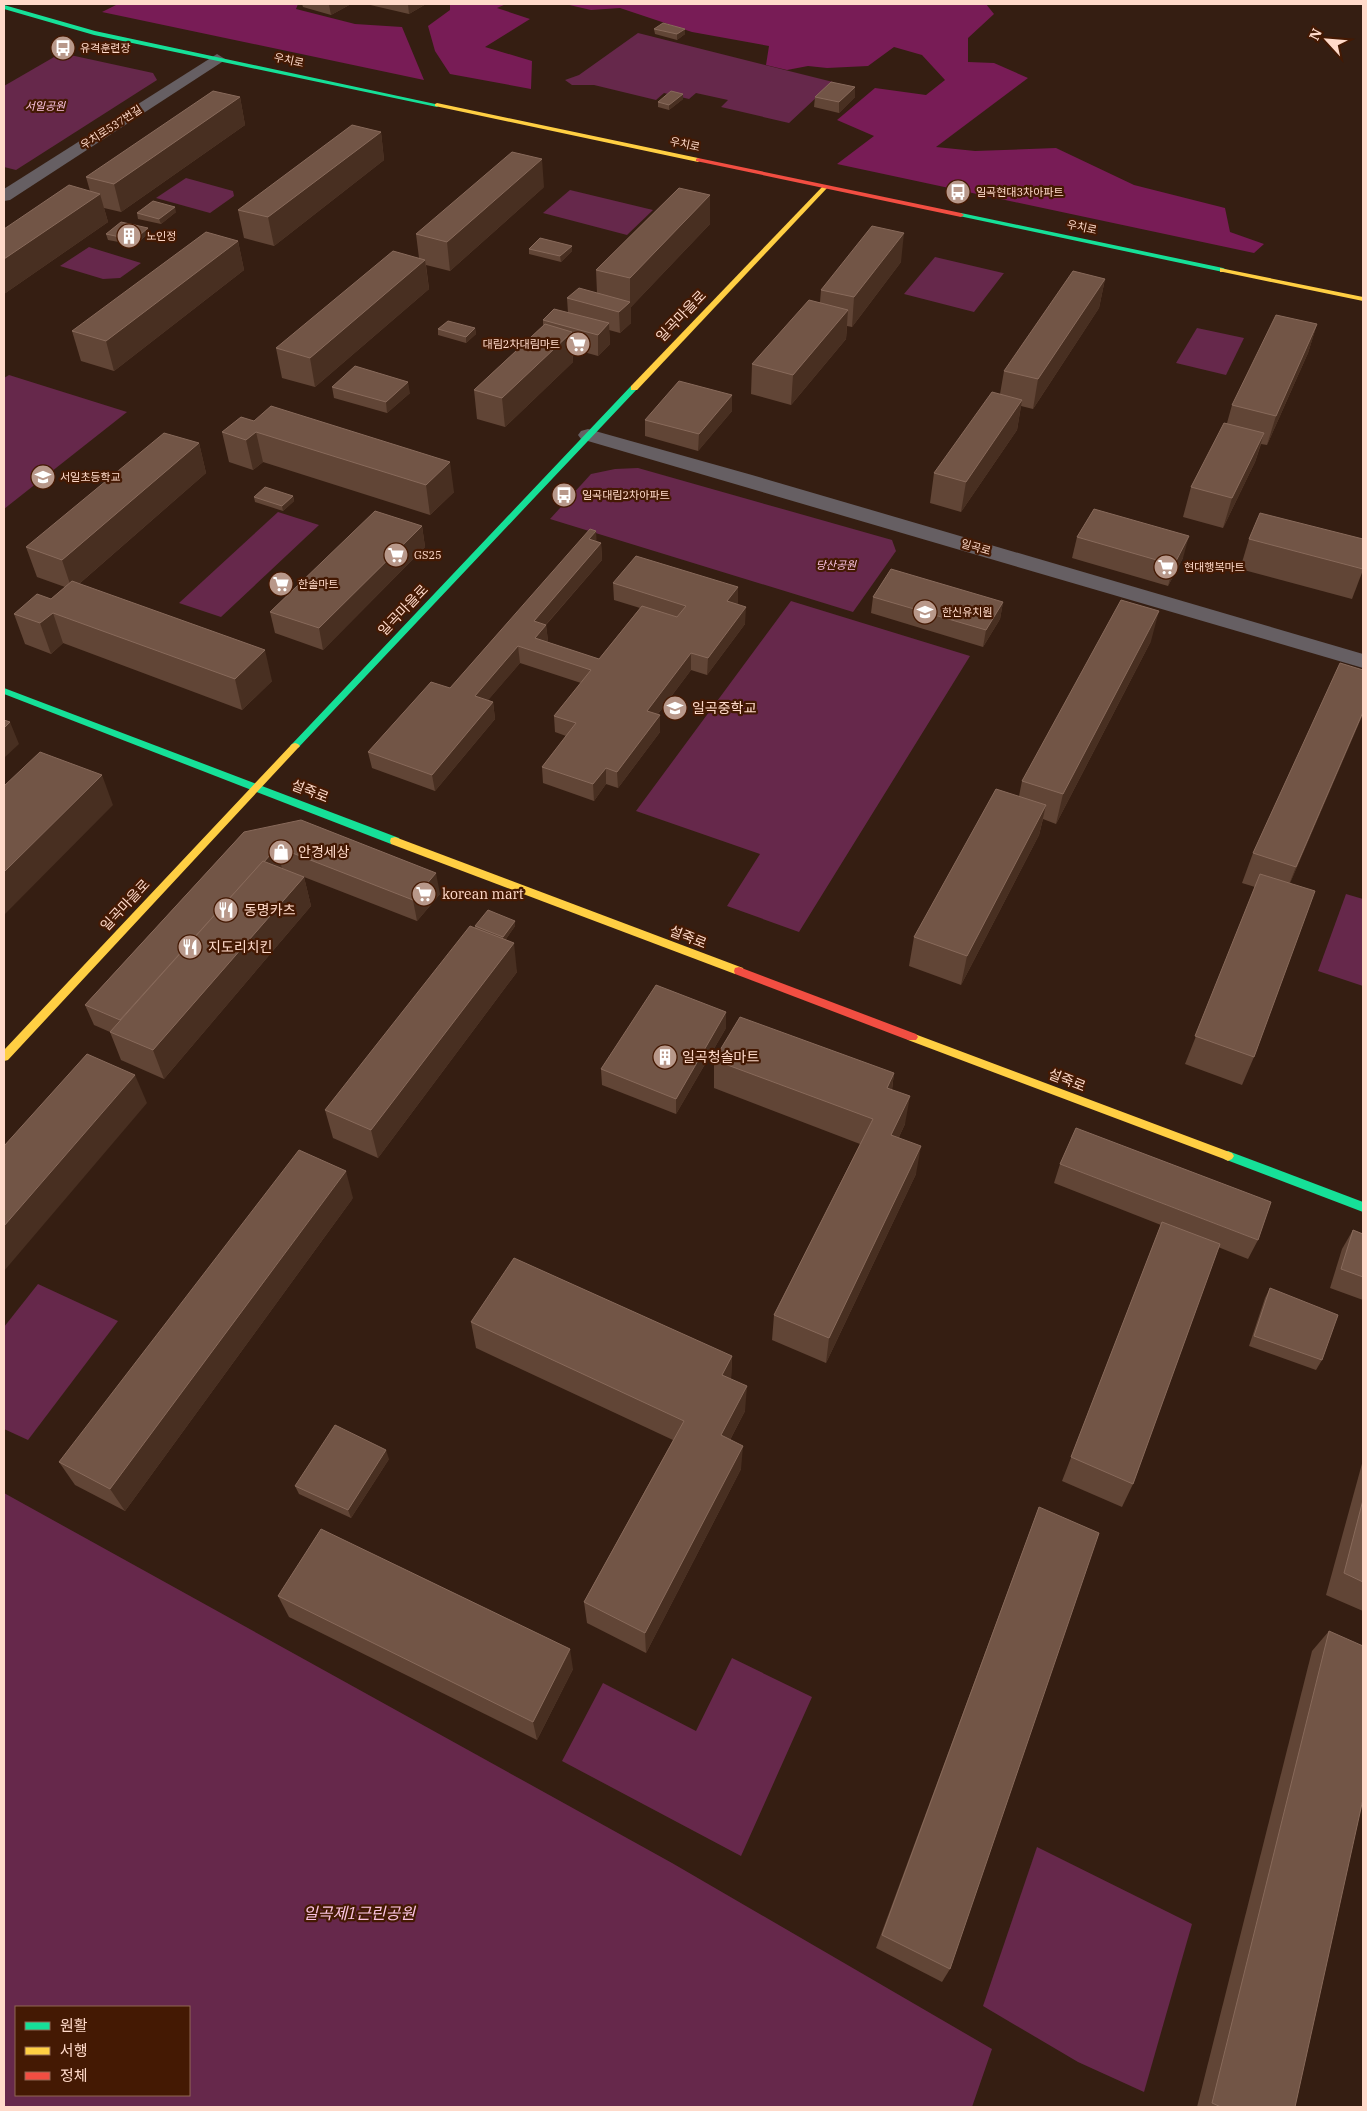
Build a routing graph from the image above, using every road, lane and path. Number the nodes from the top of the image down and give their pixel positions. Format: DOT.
graph roads {
  1 [pos="4,8"];
  2 [pos="217,58"];
  3 [pos="825,187"];
  4 [pos="4,196"];
  5 [pos="1363,299"];
  6 [pos="588,435"];
  7 [pos="1363,661"];
  8 [pos="4,691"];
  9 [pos="257,786"];
  10 [pos="4,1057"];
  11 [pos="1363,1207"];
  1 -- 2 [label="main road, 우치로"];
  2 -- 3 [label="main road, 우치로"];
  2 -- 4 [label="street, 우치로537번길"];
  3 -- 5 [label="main road, 우치로"];
  3 -- 6 [label="main road, 일곡마을로"];
  6 -- 7 [label="street, 일곡로"];
  6 -- 9 [label="main road, 일곡마을로"];
  8 -- 9 [label="main road, 설죽로"];
  9 -- 10 [label="main road, 일곡마을로"];
  9 -- 11 [label="main road, 설죽로"];
}
